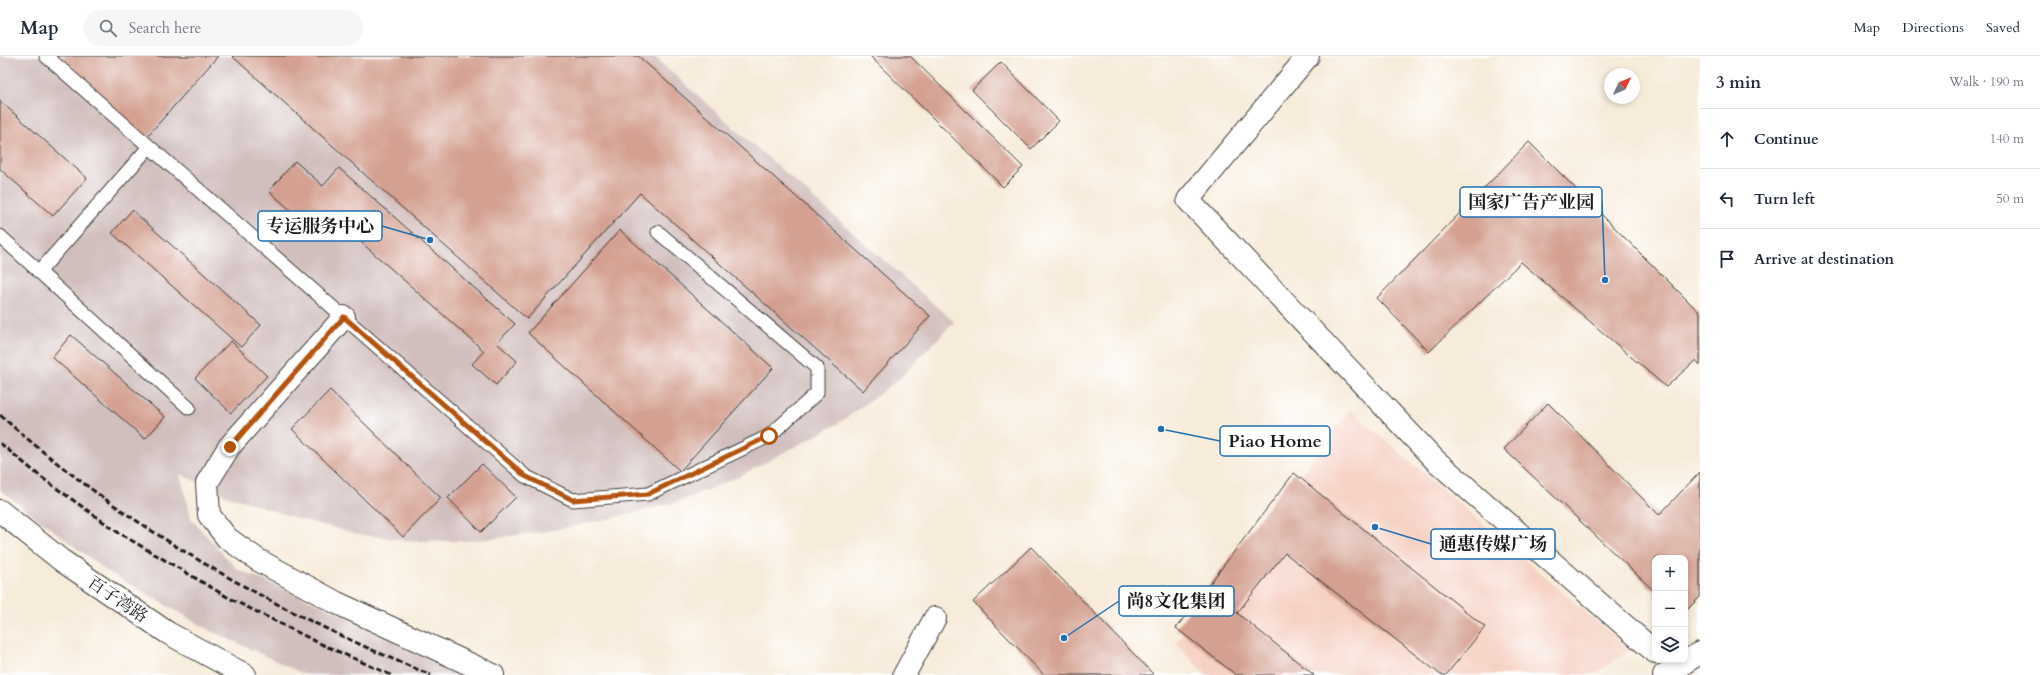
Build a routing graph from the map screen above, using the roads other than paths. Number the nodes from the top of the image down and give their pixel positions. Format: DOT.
graph roads {
  1 [pos="46,56"];
  2 [pos="1308,56"];
  3 [pos="149,147"];
  4 [pos="658,232"];
  5 [pos="0,236"];
  6 [pos="39,272"];
  7 [pos="344,317"];
  8 [pos="189,408"];
  9 [pos="0,511"];
  10 [pos="935,618"];
  11 [pos="1652,649"];
  12 [pos="1700,653"];
  13 [pos="1667,668"];
  14 [pos="245,675"];
  15 [pos="493,675"];
  16 [pos="904,675"];
  1 -- 3 [label="lane"];
  2 -- 11 [label="street"];
  3 -- 6 [label="lane"];
  3 -- 7 [label="lane"];
  4 -- 7 [label="lane"];
  5 -- 6 [label="lane"];
  6 -- 8 [label="lane"];
  7 -- 15 [label="street"];
  9 -- 14 [label="street, 百子湾路"];
  10 -- 16 [label="street"];
  12 -- 13 [label="street"];
}
